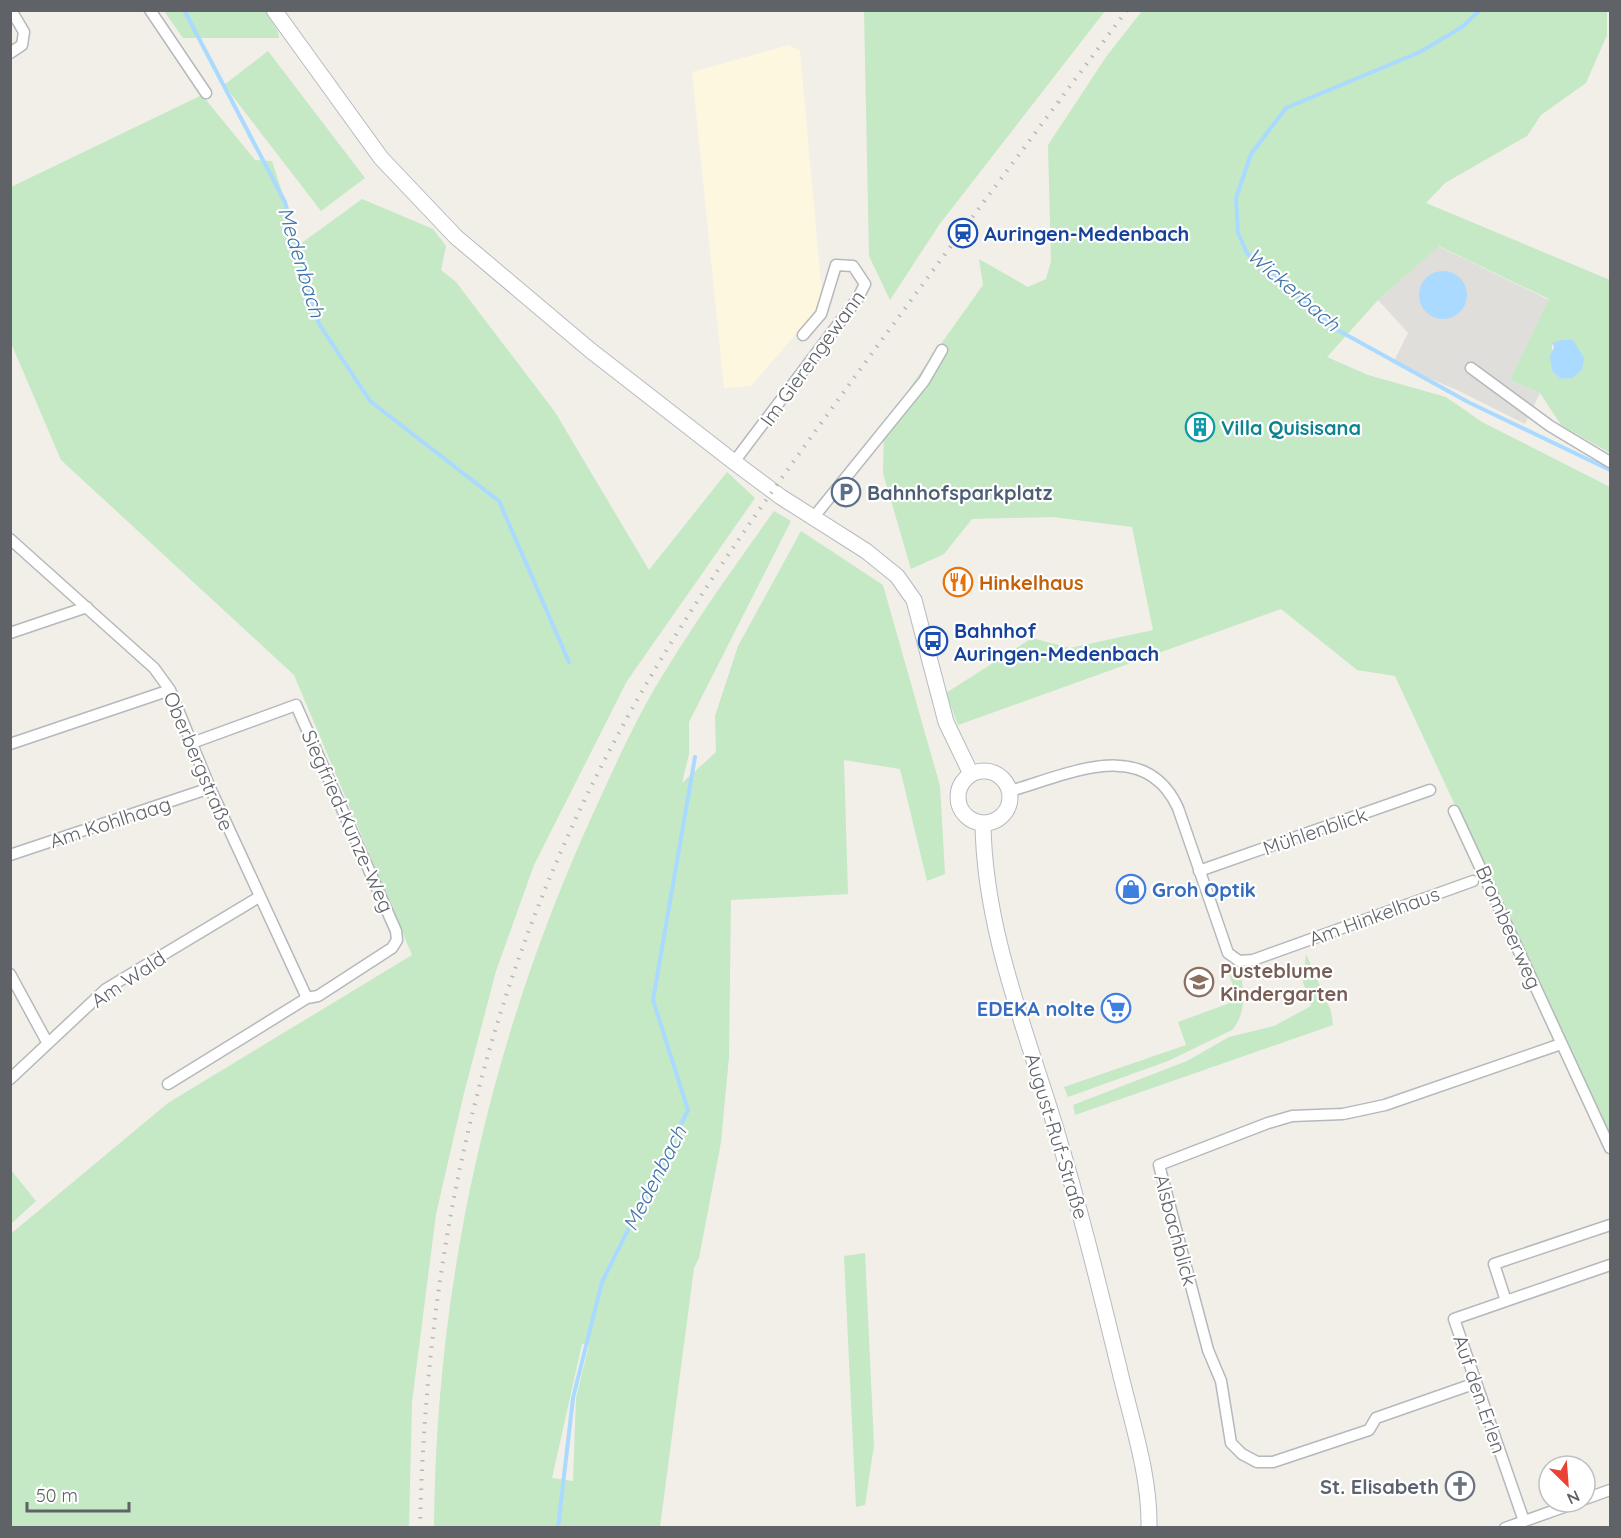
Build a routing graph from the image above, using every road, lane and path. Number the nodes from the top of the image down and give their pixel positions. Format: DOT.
graph roads {
  1 [pos="11,10"];
  2 [pos="150,10"];
  3 [pos="274,10"];
  4 [pos="10,54"];
  5 [pos="207,93"];
  6 [pos="836,266"];
  7 [pos="823,269"];
  8 [pos="803,334"];
  9 [pos="942,350"];
  10 [pos="1471,368"];
  11 [pos="734,462"];
  12 [pos="1611,462"];
  13 [pos="813,518"];
  14 [pos="10,539"];
  15 [pos="87,607"];
  16 [pos="10,633"];
  17 [pos="170,690"];
  18 [pos="192,743"];
  19 [pos="10,744"];
  20 [pos="971,774"];
  21 [pos="210,788"];
  22 [pos="1430,790"];
  23 [pos="1010,791"];
  24 [pos="1454,811"];
  25 [pos="983,823"];
  26 [pos="10,855"];
  27 [pos="1199,871"];
  28 [pos="1473,881"];
  29 [pos="259,897"];
  30 [pos="10,974"];
  31 [pos="307,998"];
  32 [pos="47,1042"];
  33 [pos="1561,1044"];
  34 [pos="10,1079"];
  35 [pos="168,1084"];
  36 [pos="1611,1148"];
  37 [pos="1611,1225"];
  38 [pos="1611,1265"];
  39 [pos="1506,1301"];
  40 [pos="1476,1383"];
  41 [pos="1544,1514"];
  42 [pos="1524,1521"];
  43 [pos="1149,1527"];
  44 [pos="1505,1527"];
  1 -- 4 [label="street"];
  2 -- 5 [label="street"];
  3 -- 11 [label="main road"];
  6 -- 7 [label="street, Im Gierengewann"];
  6 -- 8 [label="street, Im Gierengewann"];
  6 -- 11 [label="street, Im Gierengewann"];
  9 -- 13 [label="street"];
  10 -- 12 [label="street"];
  11 -- 13 [label="main road"];
  13 -- 20 [label="main road"];
  14 -- 15 [label="street, Oberbergstraße"];
  15 -- 16 [label="street"];
  15 -- 17 [label="street, Oberbergstraße"];
  17 -- 18 [label="street, Oberbergstraße"];
  17 -- 19 [label="street"];
  18 -- 21 [label="street, Oberbergstraße"];
  18 -- 31 [label="street, Siegfried-Kunze-Weg"];
  20 -- 23 [label="main road"];
  20 -- 25 [label="main road"];
  21 -- 26 [label="street, Am Kohlhaag"];
  21 -- 29 [label="street, Oberbergstraße"];
  22 -- 27 [label="street, Mühlenblick"];
  23 -- 25 [label="main road"];
  23 -- 27 [label="street, Am Hinkelhaus"];
  24 -- 33 [label="street, Brombeerweg"];
  25 -- 43 [label="main road, August-Ruf-Straße"];
  27 -- 28 [label="street, Am Hinkelhaus"];
  29 -- 31 [label="street, Oberbergstraße"];
  29 -- 32 [label="street, Am Wald"];
  30 -- 32 [label="street"];
  31 -- 35 [label="street"];
  32 -- 34 [label="street, Am Wald"];
  33 -- 36 [label="street, Brombeerweg"];
  33 -- 40 [label="street, Alsbachblick"];
  37 -- 39 [label="street"];
  38 -- 39 [label="street, Auf den Erlen"];
  39 -- 40 [label="street, Auf den Erlen"];
  40 -- 42 [label="street, Auf den Erlen"];
  41 -- 42 [label="street"];
  42 -- 44 [label="street"];
}
